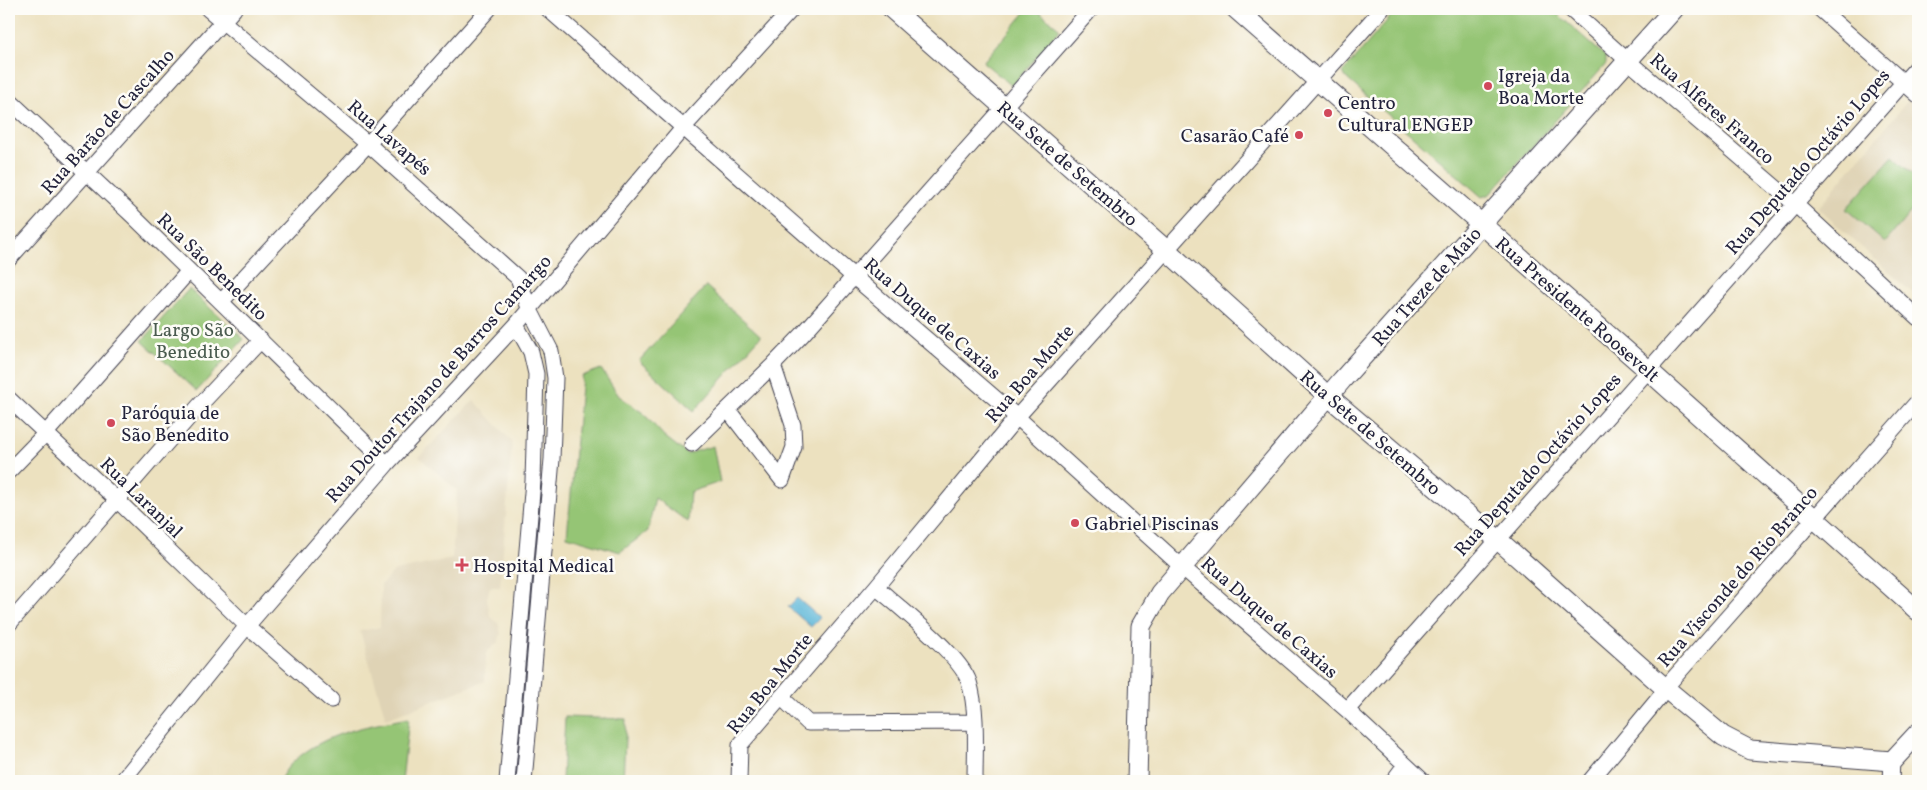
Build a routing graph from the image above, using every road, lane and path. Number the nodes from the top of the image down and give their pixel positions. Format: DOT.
graph roads {
  1 [pos="208,9"];
  2 [pos="234,9"];
  3 [pos="489,9"];
  4 [pos="548,9"];
  5 [pos="792,9"];
  6 [pos="892,9"];
  7 [pos="1091,9"];
  8 [pos="1236,9"];
  9 [pos="1382,9"];
  10 [pos="1570,9"];
  11 [pos="1674,9"];
  12 [pos="1820,9"];
  13 [pos="222,22"];
  14 [pos="1628,61"];
  15 [pos="1918,66"];
  16 [pos="1318,79"];
  17 [pos="1904,82"];
  18 [pos="1918,95"];
  19 [pos="9,100"];
  20 [pos="1004,108"];
  21 [pos="684,127"];
  22 [pos="368,144"];
  23 [pos="86,174"];
  24 [pos="1796,205"];
  25 [pos="1481,225"];
  26 [pos="1166,250"];
  27 [pos="9,260"];
  28 [pos="189,271"];
  29 [pos="853,276"];
  30 [pos="221,302"];
  31 [pos="529,308"];
  32 [pos="1918,318"];
  33 [pos="516,325"];
  34 [pos="261,340"];
  35 [pos="773,365"];
  36 [pos="1648,370"];
  37 [pos="1328,396"];
  38 [pos="9,399"];
  39 [pos="1918,401"];
  40 [pos="728,410"];
  41 [pos="1017,417"];
  42 [pos="45,434"];
  43 [pos="692,444"];
  44 [pos="388,464"];
  45 [pos="9,471"];
  46 [pos="117,500"];
  47 [pos="1814,519"];
  48 [pos="1497,540"];
  49 [pos="1182,566"];
  50 [pos="876,586"];
  51 [pos="1918,611"];
  52 [pos="9,624"];
  53 [pos="247,626"];
  54 [pos="1665,688"];
  55 [pos="781,697"];
  56 [pos="331,700"];
  57 [pos="1347,710"];
  58 [pos="975,722"];
  59 [pos="1918,733"];
  60 [pos="1892,761"];
  61 [pos="1405,766"];
  62 [pos="122,781"];
  63 [pos="508,781"];
  64 [pos="524,781"];
  65 [pos="739,781"];
  66 [pos="975,781"];
  67 [pos="1137,781"];
  68 [pos="1393,781"];
  69 [pos="1423,781"];
  70 [pos="1590,781"];
  71 [pos="1891,781"];
  1 -- 13 [label="street, Rua Lavapés"];
  2 -- 13 [label="street, Rua Barão de Cascalho"];
  3 -- 22 [label="street"];
  4 -- 21 [label="street, Rua Duque de Caxias"];
  5 -- 21 [label="street, Rua Doutor Trajano de Barros Camargo"];
  6 -- 20 [label="main road, Rua Sete de Setembro"];
  7 -- 20 [label="street"];
  8 -- 16 [label="main road, Rua Presidente Roosevelt"];
  9 -- 16 [label="street, Rua Boa Morte"];
  10 -- 14 [label="street, Rua Alferes Franco"];
  11 -- 14 [label="main road, Rua Treze de Maio"];
  12 -- 17 [label="street"];
  13 -- 22 [label="street, Rua Lavapés"];
  13 -- 23 [label="street, Rua Barão de Cascalho"];
  14 -- 24 [label="street, Rua Alferes Franco"];
  14 -- 25 [label="main road, Rua Treze de Maio"];
  15 -- 17 [label="street, Rua Deputado Octávio Lopes"];
  16 -- 25 [label="main road, Rua Presidente Roosevelt"];
  16 -- 26 [label="street, Rua Boa Morte"];
  17 -- 18 [label="street"];
  17 -- 24 [label="street, Rua Deputado Octávio Lopes"];
  19 -- 23 [label="street, Rua São Benedito"];
  20 -- 26 [label="main road, Rua Sete de Setembro"];
  20 -- 29 [label="street"];
  21 -- 29 [label="street, Rua Duque de Caxias"];
  21 -- 31 [label="street, Rua Doutor Trajano de Barros Camargo"];
  22 -- 30 [label="street"];
  22 -- 31 [label="street, Rua Lavapés"];
  23 -- 27 [label="street, Rua Barão de Cascalho"];
  23 -- 28 [label="street, Rua São Benedito"];
  24 -- 32 [label="street, Rua Alferes Franco"];
  24 -- 36 [label="street, Rua Deputado Octávio Lopes"];
  25 -- 36 [label="main road, Rua Presidente Roosevelt"];
  25 -- 37 [label="main road, Rua Treze de Maio"];
  26 -- 37 [label="main road, Rua Sete de Setembro"];
  26 -- 41 [label="street, Rua Boa Morte"];
  28 -- 30 [label="street, Rua São Benedito"];
  28 -- 42 [label="street"];
  29 -- 35 [label="street"];
  29 -- 41 [label="street, Rua Duque de Caxias"];
  30 -- 34 [label="street, Rua São Benedito"];
  31 -- 33 [label="street, Rua Doutor Trajano de Barros Camargo"];
  31 -- 64 [label="street, Rua Lavapés"];
  33 -- 44 [label="street, Rua Doutor Trajano de Barros Camargo"];
  33 -- 63 [label="street"];
  34 -- 44 [label="street, Rua São Benedito"];
  34 -- 46 [label="street"];
  35 -- 40 [label="street"];
  35 -- 40 [label="street"];
  36 -- 47 [label="main road, Rua Presidente Roosevelt"];
  36 -- 48 [label="street, Rua Deputado Octávio Lopes"];
  37 -- 48 [label="main road, Rua Sete de Setembro"];
  37 -- 49 [label="main road, Rua Treze de Maio"];
  38 -- 42 [label="street, Rua Laranjal"];
  39 -- 47 [label="street, Rua Visconde do Rio Branco"];
  40 -- 43 [label="street"];
  41 -- 49 [label="street, Rua Duque de Caxias"];
  41 -- 50 [label="street, Rua Boa Morte"];
  42 -- 45 [label="street"];
  42 -- 46 [label="street, Rua Laranjal"];
  44 -- 53 [label="street, Rua Doutor Trajano de Barros Camargo"];
  46 -- 52 [label="street"];
  46 -- 53 [label="street, Rua Laranjal"];
  47 -- 51 [label="main road, Rua Presidente Roosevelt"];
  47 -- 54 [label="street, Rua Visconde do Rio Branco"];
  48 -- 54 [label="main road, Rua Sete de Setembro"];
  48 -- 57 [label="street, Rua Deputado Octávio Lopes"];
  49 -- 57 [label="street, Rua Duque de Caxias"];
  49 -- 67 [label="main road, Rua Treze de Maio"];
  50 -- 55 [label="street, Rua Boa Morte"];
  50 -- 58 [label="street"];
  53 -- 56 [label="street, Rua Laranjal"];
  53 -- 62 [label="street, Rua Doutor Trajano de Barros Camargo"];
  54 -- 60 [label="main road, Rua Sete de Setembro"];
  54 -- 70 [label="street, Rua Visconde do Rio Branco"];
  55 -- 58 [label="street"];
  55 -- 65 [label="street, Rua Boa Morte"];
  57 -- 61 [label="street, Rua Duque de Caxias"];
  58 -- 66 [label="street"];
  59 -- 60 [label="main road"];
  60 -- 71 [label="street"];
  61 -- 68 [label="street"];
  61 -- 69 [label="street, Rua Duque de Caxias"];
}
